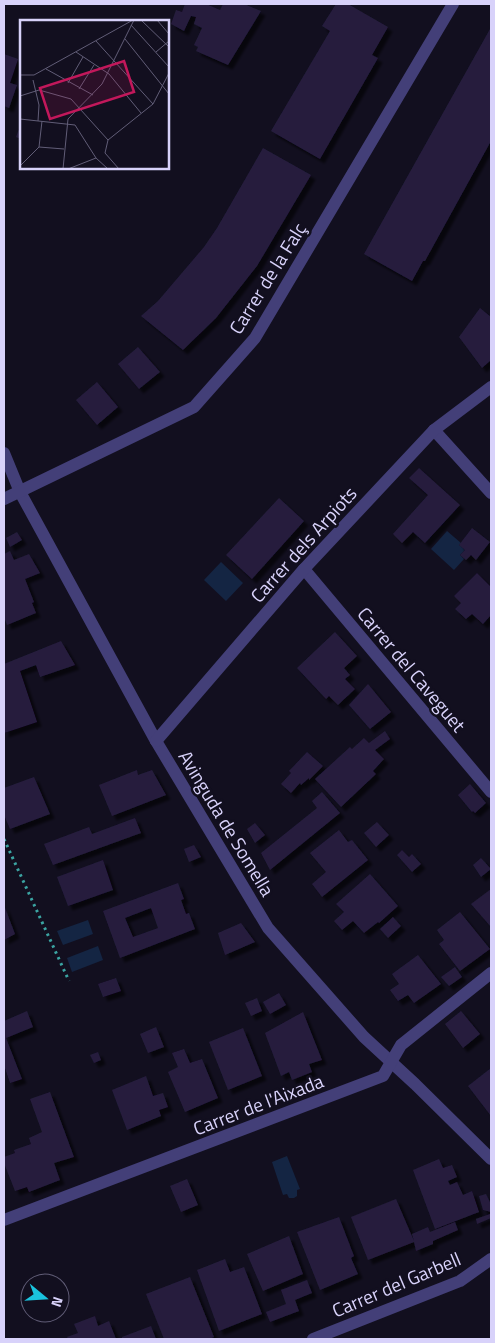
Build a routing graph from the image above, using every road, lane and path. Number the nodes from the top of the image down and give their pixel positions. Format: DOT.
graph roads {
  1 [pos="453,4"];
  2 [pos="491,387"];
  3 [pos="434,430"];
  4 [pos="4,453"];
  5 [pos="20,492"];
  6 [pos="491,493"];
  7 [pos="4,499"];
  8 [pos="304,569"];
  9 [pos="156,741"];
  10 [pos="491,792"];
  11 [pos="4,839"];
  12 [pos="491,974"];
  13 [pos="69,981"];
  14 [pos="391,1061"];
  15 [pos="491,1159"];
  16 [pos="4,1220"];
  17 [pos="491,1259"];
  18 [pos="314,1339"];
  1 -- 5 [label="street, Carrer de la Falç"];
  2 -- 3 [label="street, Carrer dels Arpiots"];
  3 -- 6 [label="street"];
  3 -- 8 [label="street, Carrer dels Arpiots"];
  4 -- 5 [label="street, Avinguda de Somella"];
  5 -- 7 [label="street, Carrer de la Falç"];
  5 -- 9 [label="street, Avinguda de Somella"];
  8 -- 9 [label="street, Carrer dels Arpiots"];
  8 -- 10 [label="street, Carrer del Caveguet"];
  9 -- 14 [label="street, Avinguda de Somella"];
  11 -- 13 [label="path"];
  12 -- 14 [label="street, Carrer de l'Aixada"];
  14 -- 15 [label="street, Avinguda de Somella"];
  14 -- 16 [label="street, Carrer de l'Aixada"];
  17 -- 18 [label="street, Carrer del Garbell"];
}
